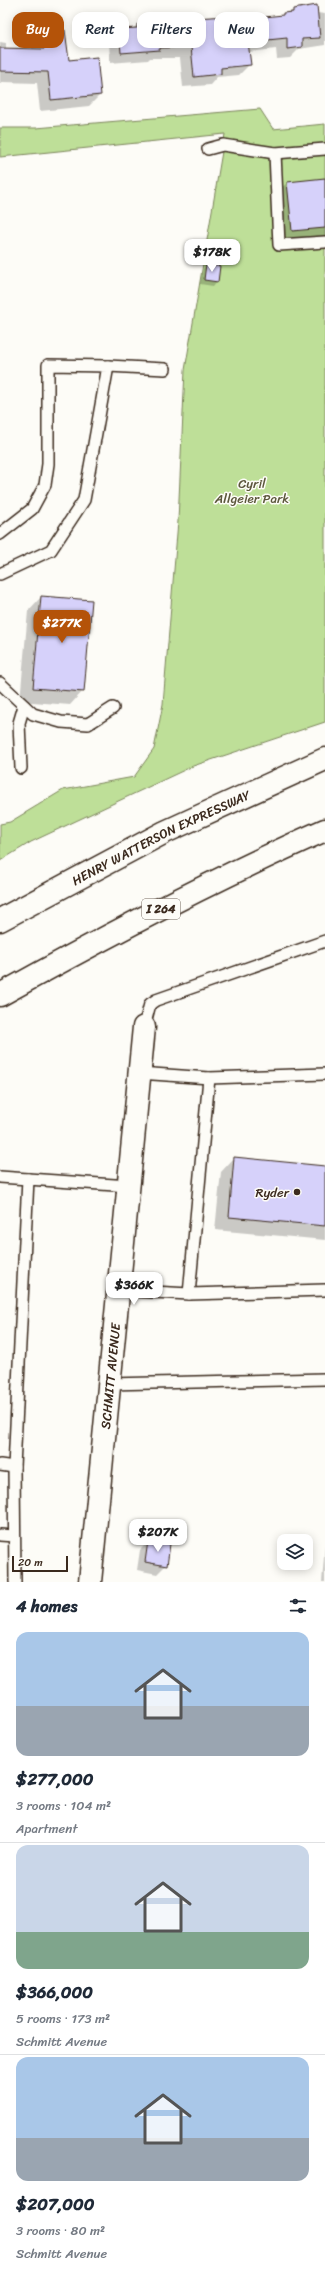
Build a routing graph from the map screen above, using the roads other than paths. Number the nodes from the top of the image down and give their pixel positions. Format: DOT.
graph roads {
  1 [pos="208,149"];
  2 [pos="325,149"];
  3 [pos="275,153"];
  4 [pos="325,242"];
  5 [pos="108,366"];
  6 [pos="165,369"];
  7 [pos="0,534"];
  8 [pos="0,574"];
  9 [pos="0,683"];
  10 [pos="24,706"];
  11 [pos="113,708"];
  12 [pos="325,759"];
  13 [pos="21,768"];
  14 [pos="325,830"];
  15 [pos="0,920"];
  16 [pos="325,941"];
  17 [pos="0,995"];
  18 [pos="144,1027"];
  19 [pos="140,1073"];
  20 [pos="325,1074"];
  21 [pos="209,1078"];
  22 [pos="0,1177"];
  23 [pos="28,1179"];
  24 [pos="129,1186"];
  25 [pos="118,1290"];
  26 [pos="325,1290"];
  27 [pos="189,1294"];
  28 [pos="325,1379"];
  29 [pos="109,1384"];
  30 [pos="0,1465"];
  31 [pos="14,1467"];
  32 [pos="0,1535"];
  33 [pos="14,1536"];
  34 [pos="15,1582"];
  35 [pos="90,1582"];
  1 -- 3 [label="lane"];
  2 -- 3 [label="lane"];
  3 -- 4 [label="lane"];
  5 -- 6 [label="lane"];
  5 -- 7 [label="lane"];
  5 -- 8 [label="lane"];
  9 -- 10 [label="lane"];
  10 -- 11 [label="lane"];
  10 -- 13 [label="lane"];
  12 -- 15 [label="main road, HENRY WATTERSON EXPRESSWAY"];
  14 -- 17 [label="main road, I 264"];
  16 -- 18 [label="lane"];
  18 -- 19 [label="main road, SCHMITT AVENUE"];
  19 -- 21 [label="lane"];
  19 -- 24 [label="main road, SCHMITT AVENUE"];
  20 -- 21 [label="lane"];
  21 -- 27 [label="lane"];
  22 -- 23 [label="lane"];
  23 -- 24 [label="lane"];
  23 -- 31 [label="lane"];
  24 -- 25 [label="main road, SCHMITT AVENUE"];
  25 -- 27 [label="lane"];
  25 -- 29 [label="main road, SCHMITT AVENUE"];
  26 -- 27 [label="lane"];
  28 -- 29 [label="lane"];
  29 -- 35 [label="main road, SCHMITT AVENUE"];
  30 -- 31 [label="lane"];
  31 -- 33 [label="lane"];
  32 -- 33 [label="lane"];
  33 -- 34 [label="lane"];
}
